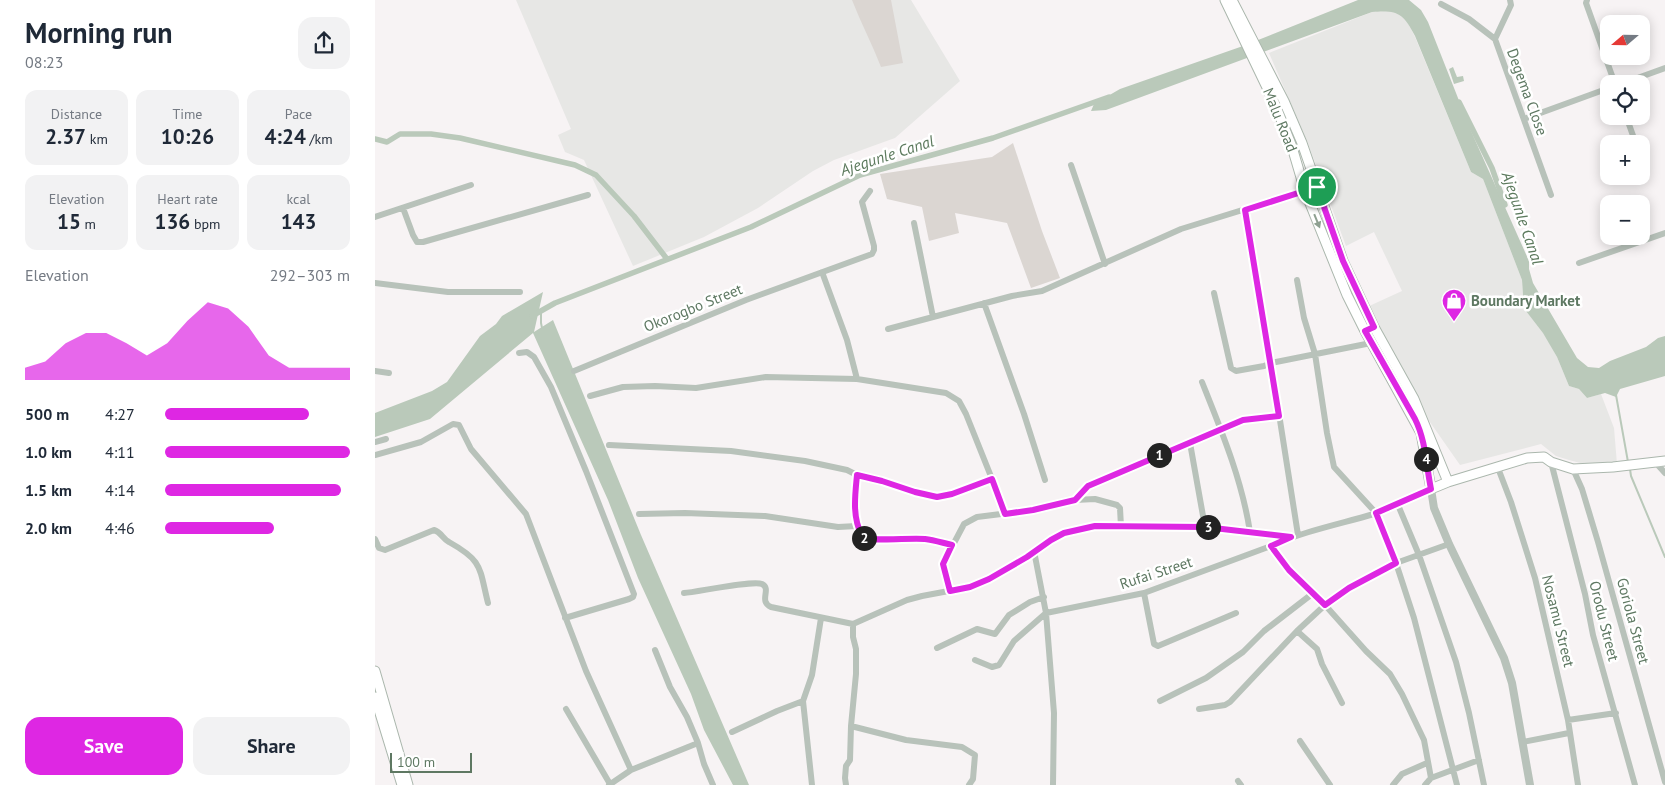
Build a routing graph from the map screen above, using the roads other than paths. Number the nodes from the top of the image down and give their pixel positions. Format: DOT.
graph roads {
  1 [pos="1225,0"];
  2 [pos="1232,0"];
  3 [pos="1509,0"];
  4 [pos="1585,1"];
  5 [pos="1441,4"];
  6 [pos="1248,37"];
  7 [pos="1495,39"];
  8 [pos="1259,60"];
  9 [pos="1665,68"];
  10 [pos="1612,75"];
  11 [pos="1646,75"];
  12 [pos="1600,91"];
  13 [pos="1524,119"];
  14 [pos="1071,165"];
  15 [pos="471,185"];
  16 [pos="1317,187"];
  17 [pos="870,191"];
  18 [pos="1305,191"];
  19 [pos="1551,195"];
  20 [pos="588,196"];
  21 [pos="403,208"];
  22 [pos="1245,210"];
  23 [pos="375,217"];
  24 [pos="914,223"];
  25 [pos="1665,233"];
  26 [pos="1579,263"];
  27 [pos="1105,264"];
  28 [pos="822,272"];
  29 [pos="1297,280"];
  30 [pos="375,283"];
  31 [pos="520,292"];
  32 [pos="1214,293"];
  33 [pos="984,303"];
  34 [pos="933,317"];
  35 [pos="888,329"];
  36 [pos="1369,329"];
  37 [pos="1371,343"];
  38 [pos="519,353"];
  39 [pos="1315,354"];
  40 [pos="1271,362"];
  41 [pos="375,371"];
  42 [pos="574,371"];
  43 [pos="389,373"];
  44 [pos="857,378"];
  45 [pos="1202,382"];
  46 [pos="590,396"];
  47 [pos="1279,416"];
  48 [pos="1221,430"];
  49 [pos="385,439"];
  50 [pos="375,442"];
  51 [pos="1190,443"];
  52 [pos="609,445"];
  53 [pos="375,455"];
  54 [pos="1551,462"];
  55 [pos="1661,462"];
  56 [pos="1498,468"];
  57 [pos="1573,469"];
  58 [pos="1444,471"];
  59 [pos="1665,473"];
  60 [pos="857,475"];
  61 [pos="1429,478"];
  62 [pos="992,479"];
  63 [pos="1045,480"];
  64 [pos="1449,482"];
  65 [pos="1431,491"];
  66 [pos="1075,500"];
  67 [pos="1398,505"];
  68 [pos="1376,513"];
  69 [pos="639,514"];
  70 [pos="1005,514"];
  71 [pos="857,526"];
  72 [pos="1121,527"];
  73 [pos="1205,527"];
  74 [pos="1250,532"];
  75 [pos="1294,536"];
  76 [pos="375,539"];
  77 [pos="1449,544"];
  78 [pos="952,545"];
  79 [pos="1271,546"];
  80 [pos="1034,551"];
  81 [pos="1419,555"];
  82 [pos="1396,563"];
  83 [pos="950,591"];
  84 [pos="684,593"];
  85 [pos="1144,593"];
  86 [pos="1313,594"];
  87 [pos="1044,597"];
  88 [pos="488,603"];
  89 [pos="1325,605"];
  90 [pos="1047,613"];
  91 [pos="1236,613"];
  92 [pos="565,618"];
  93 [pos="821,618"];
  94 [pos="853,624"];
  95 [pos="1297,631"];
  96 [pos="937,648"];
  97 [pos="655,650"];
  98 [pos="975,660"];
  99 [pos="375,671"];
  100 [pos="375,697"];
  101 [pos="803,701"];
  102 [pos="1161,701"];
  103 [pos="1342,703"];
  104 [pos="566,710"];
  105 [pos="1199,710"];
  106 [pos="1616,713"];
  107 [pos="1568,720"];
  108 [pos="851,726"];
  109 [pos="732,732"];
  110 [pos="1569,733"];
  111 [pos="1300,740"];
  112 [pos="1523,742"];
  113 [pos="698,743"];
  114 [pos="1479,760"];
  115 [pos="1427,763"];
  116 [pos="631,770"];
  117 [pos="1452,770"];
  118 [pos="1431,778"];
  119 [pos="1665,782"];
  120 [pos="610,784"];
  121 [pos="402,785"];
  122 [pos="408,785"];
  123 [pos="713,785"];
  124 [pos="812,785"];
  125 [pos="846,785"];
  126 [pos="969,785"];
  127 [pos="1053,785"];
  128 [pos="1330,785"];
  129 [pos="1393,785"];
  130 [pos="1425,785"];
  131 [pos="1457,785"];
  132 [pos="1484,785"];
  133 [pos="1530,785"];
  134 [pos="1578,785"];
  135 [pos="1635,785"];
  1 -- 6 [label="main road, Malu Road"];
  2 -- 6 [label="main road, Malu Road"];
  3 -- 7 [label="street, Degema Close"];
  4 -- 10 [label="street"];
  5 -- 7 [label="street"];
  6 -- 8 [label="main road, Malu Road"];
  7 -- 13 [label="street, Degema Close"];
  8 -- 16 [label="main road, Malu Road"];
  8 -- 18 [label="main road, Malu Road"];
  9 -- 11 [label="street"];
  12 -- 13 [label="street"];
  13 -- 19 [label="street, Degema Close"];
  14 -- 27 [label="street"];
  15 -- 21 [label="street"];
  16 -- 18 [label="street"];
  16 -- 36 [label="main road, Malu Road"];
  17 -- 28 [label="street, Okorogbo Street"];
  18 -- 22 [label="street"];
  18 -- 36 [label="main road, Malu Road, one-way"];
  20 -- 21 [label="street"];
  21 -- 23 [label="street"];
  22 -- 27 [label="street"];
  22 -- 40 [label="street"];
  24 -- 34 [label="street"];
  25 -- 26 [label="street"];
  27 -- 33 [label="street"];
  28 -- 42 [label="street, Okorogbo Street"];
  28 -- 44 [label="street"];
  29 -- 39 [label="street"];
  30 -- 31 [label="street"];
  32 -- 40 [label="street"];
  33 -- 34 [label="street"];
  33 -- 63 [label="street"];
  34 -- 35 [label="street"];
  36 -- 37 [label="main road, Malu Road"];
  36 -- 58 [label="main road, Malu Road"];
  37 -- 39 [label="street"];
  37 -- 61 [label="main road, Malu Road"];
  38 -- 92 [label="street"];
  39 -- 40 [label="street"];
  39 -- 68 [label="street"];
  40 -- 47 [label="street"];
  41 -- 43 [label="street"];
  44 -- 46 [label="street"];
  44 -- 62 [label="street"];
  45 -- 48 [label="street"];
  47 -- 48 [label="street"];
  47 -- 75 [label="street"];
  48 -- 51 [label="street"];
  48 -- 74 [label="street"];
  49 -- 50 [label="street"];
  51 -- 66 [label="street"];
  51 -- 73 [label="street"];
  52 -- 60 [label="street"];
  53 -- 92 [label="street"];
  54 -- 56 [label="main road"];
  54 -- 57 [label="main road"];
  54 -- 106 [label="street, Orodu Street"];
  55 -- 57 [label="main road"];
  55 -- 59 [label="street"];
  56 -- 64 [label="main road"];
  56 -- 107 [label="street, Nosamu Street"];
  57 -- 119 [label="street, Goriola Street"];
  58 -- 61 [label="main road"];
  58 -- 64 [label="main road, Malu Road"];
  60 -- 62 [label="street"];
  60 -- 71 [label="street"];
  61 -- 65 [label="main road, Malu Road"];
  62 -- 70 [label="street"];
  64 -- 65 [label="main road"];
  65 -- 67 [label="street"];
  65 -- 77 [label="street"];
  66 -- 70 [label="street"];
  66 -- 72 [label="street"];
  67 -- 68 [label="street"];
  67 -- 81 [label="street"];
  68 -- 75 [label="street"];
  68 -- 82 [label="street"];
  69 -- 71 [label="street"];
  70 -- 78 [label="street"];
  71 -- 78 [label="street"];
  72 -- 73 [label="street"];
  72 -- 80 [label="street"];
  73 -- 74 [label="street"];
  74 -- 75 [label="street"];
  75 -- 79 [label="street, Rufai Street"];
  76 -- 88 [label="street"];
  77 -- 81 [label="street"];
  77 -- 112 [label="street"];
  78 -- 83 [label="street"];
  79 -- 85 [label="street, Rufai Street"];
  79 -- 86 [label="street"];
  80 -- 83 [label="street"];
  80 -- 87 [label="street"];
  81 -- 82 [label="street"];
  81 -- 114 [label="street"];
  82 -- 89 [label="street"];
  82 -- 117 [label="street"];
  83 -- 94 [label="street"];
  84 -- 93 [label="street"];
  85 -- 90 [label="street, Rufai Street"];
  85 -- 91 [label="street"];
  86 -- 89 [label="street"];
  86 -- 102 [label="street"];
  87 -- 90 [label="street"];
  87 -- 96 [label="street"];
  89 -- 95 [label="street"];
  89 -- 115 [label="street"];
  90 -- 98 [label="street"];
  90 -- 127 [label="street"];
  92 -- 116 [label="street"];
  93 -- 94 [label="street"];
  93 -- 101 [label="street"];
  94 -- 108 [label="street"];
  95 -- 103 [label="street"];
  95 -- 105 [label="street"];
  97 -- 113 [label="street"];
  99 -- 122 [label="main road"];
  100 -- 121 [label="main road"];
  101 -- 109 [label="street"];
  101 -- 124 [label="street"];
  104 -- 120 [label="street"];
  106 -- 107 [label="street"];
  106 -- 135 [label="street, Orodu Street"];
  107 -- 110 [label="street, Nosamu Street"];
  108 -- 125 [label="street"];
  108 -- 126 [label="street"];
  110 -- 112 [label="street"];
  110 -- 134 [label="street, Nosamu Street"];
  111 -- 128 [label="street"];
  112 -- 133 [label="street"];
  113 -- 116 [label="street"];
  113 -- 123 [label="street"];
  114 -- 117 [label="street"];
  114 -- 132 [label="street"];
  115 -- 118 [label="street"];
  115 -- 129 [label="street"];
  116 -- 120 [label="street"];
  117 -- 118 [label="street"];
  117 -- 131 [label="street"];
  118 -- 130 [label="street"];
}
